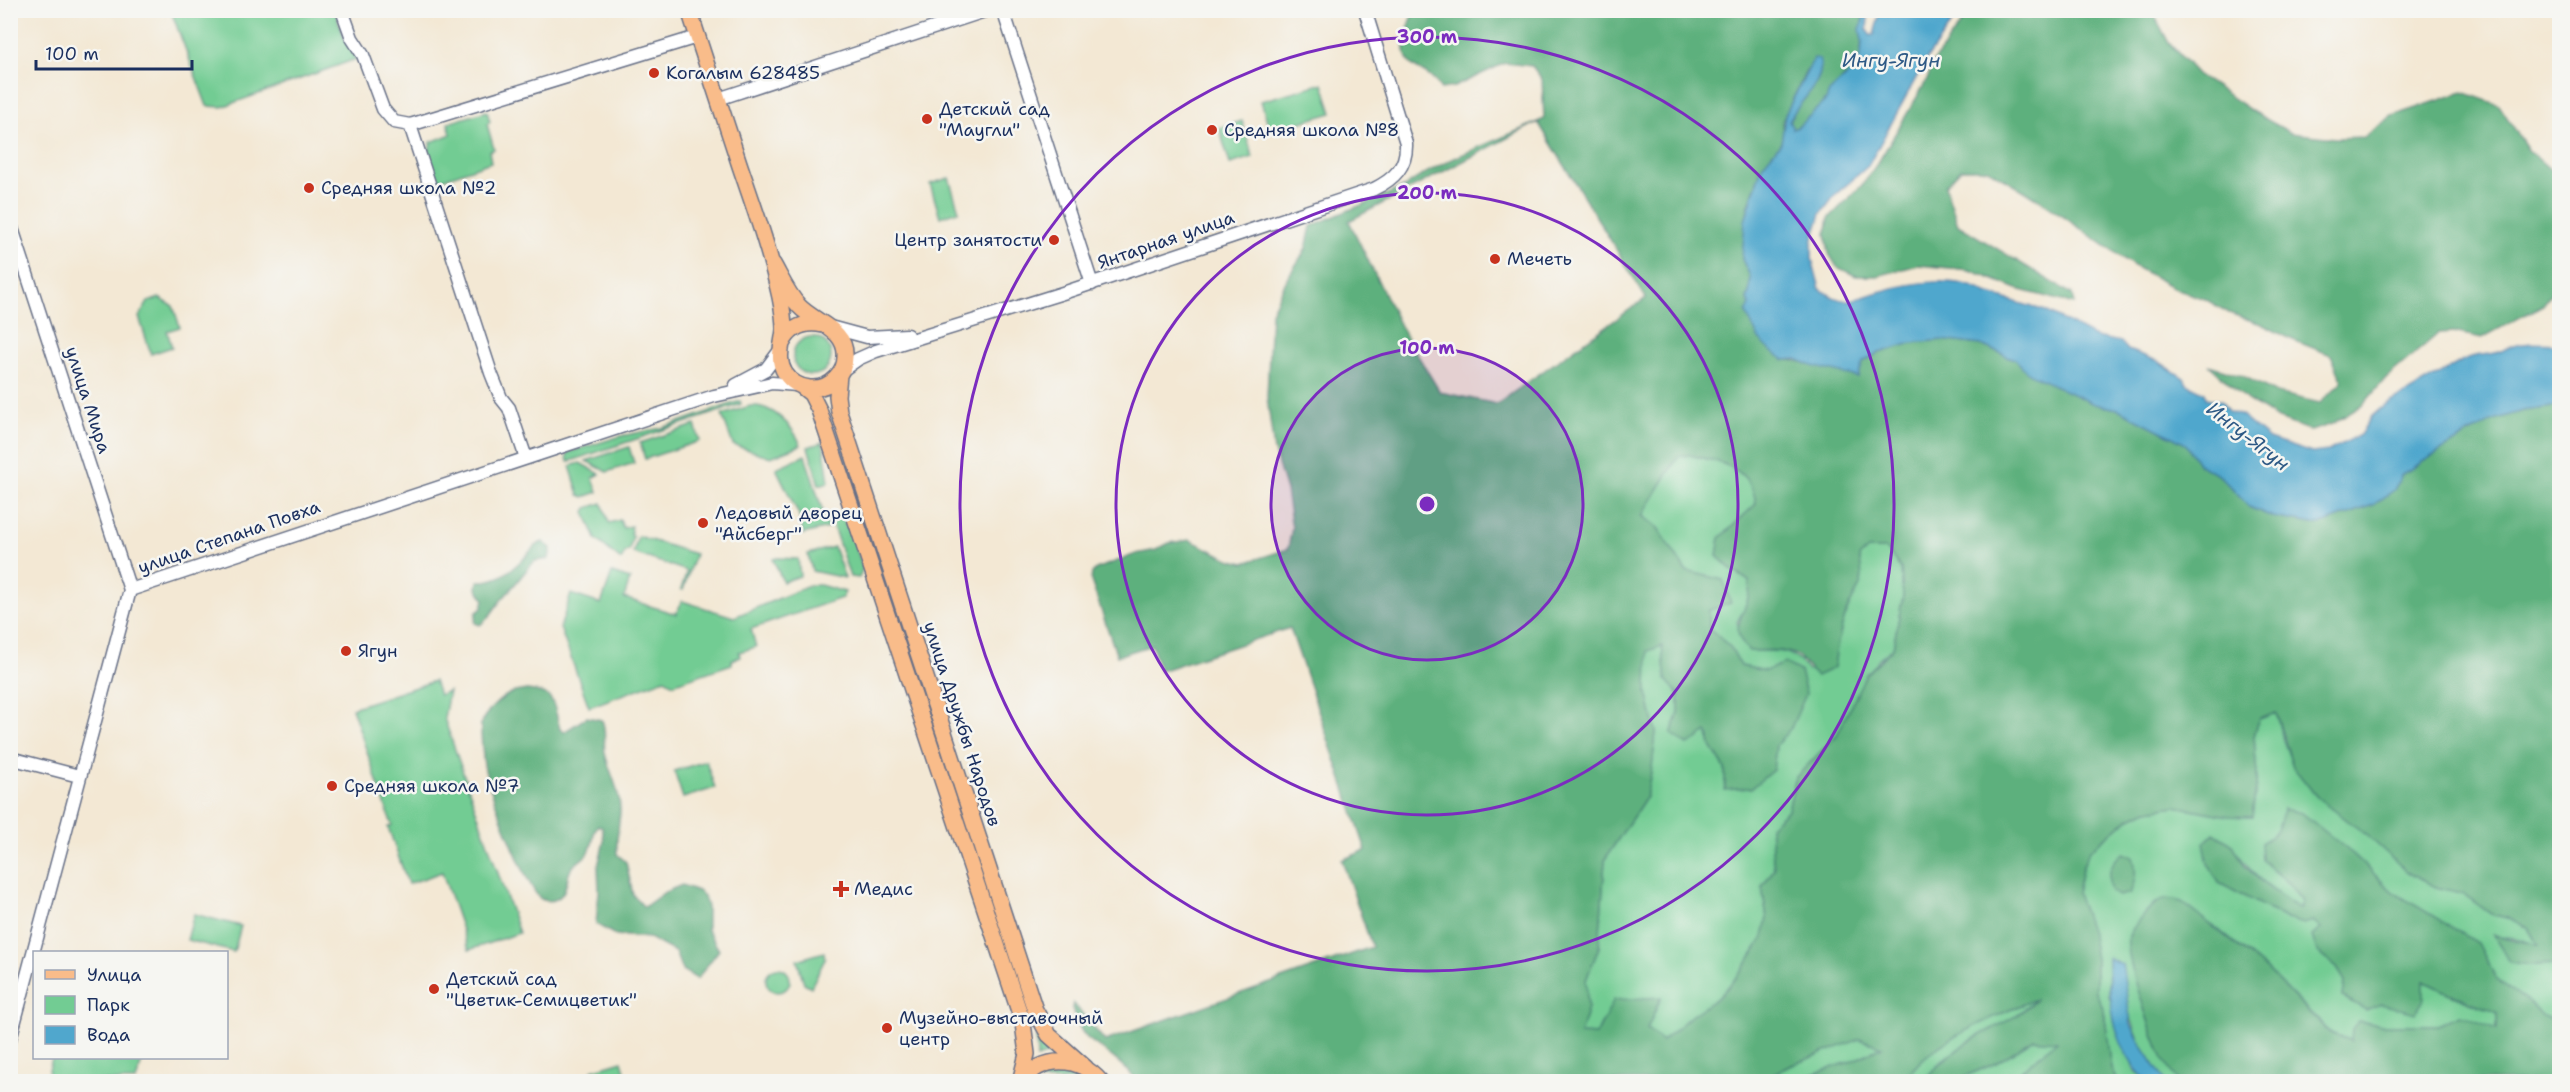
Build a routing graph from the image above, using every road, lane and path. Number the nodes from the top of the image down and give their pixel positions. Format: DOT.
graph roads {
  1 [pos="342,10"];
  2 [pos="689,10"];
  3 [pos="988,10"];
  4 [pos="1003,10"];
  5 [pos="1365,10"];
  6 [pos="697,37"];
  7 [pos="718,99"];
  8 [pos="410,125"];
  9 [pos="10,222"];
  10 [pos="772,264"];
  11 [pos="1092,284"];
  12 [pos="826,326"];
  13 [pos="937,330"];
  14 [pos="782,346"];
  15 [pos="840,373"];
  16 [pos="801,386"];
  17 [pos="714,396"];
  18 [pos="526,458"];
  19 [pos="130,590"];
  20 [pos="10,758"];
  21 [pos="79,776"];
  22 [pos="33,951"];
  23 [pos="33,951"];
  24 [pos="10,1039"];
  25 [pos="1086,1068"];
  26 [pos="1021,1082"];
  27 [pos="1101,1082"];
  1 -- 8 [label="street"];
  2 -- 6 [label="main road"];
  3 -- 7 [label="street"];
  4 -- 11 [label="street"];
  5 -- 11 [label="street, Янтарная улица"];
  6 -- 7 [label="main road"];
  6 -- 8 [label="street"];
  7 -- 10 [label="main road"];
  8 -- 18 [label="street"];
  9 -- 19 [label="street, улица Мира"];
  10 -- 12 [label="main road"];
  10 -- 14 [label="main road"];
  11 -- 13 [label="street, Янтарная улица"];
  12 -- 13 [label="street"];
  12 -- 14 [label="main road"];
  12 -- 15 [label="main road"];
  13 -- 15 [label="street"];
  14 -- 16 [label="main road"];
  14 -- 17 [label="street"];
  15 -- 16 [label="main road"];
  15 -- 25 [label="main road, улица Дружбы Народов"];
  16 -- 17 [label="street"];
  16 -- 26 [label="main road, улица Дружбы Народов"];
  17 -- 18 [label="street, улица Степана Повха"];
  18 -- 19 [label="street, улица Степана Повха"];
  19 -- 21 [label="street, улица Степана Повха"];
  20 -- 21 [label="street"];
  21 -- 22 [label="street, улица Степана Повха"];
  23 -- 24 [label="street, улица Степана Повха"];
  25 -- 26 [label="main road"];
  25 -- 27 [label="main road, улица Дружбы Народов"];
}
